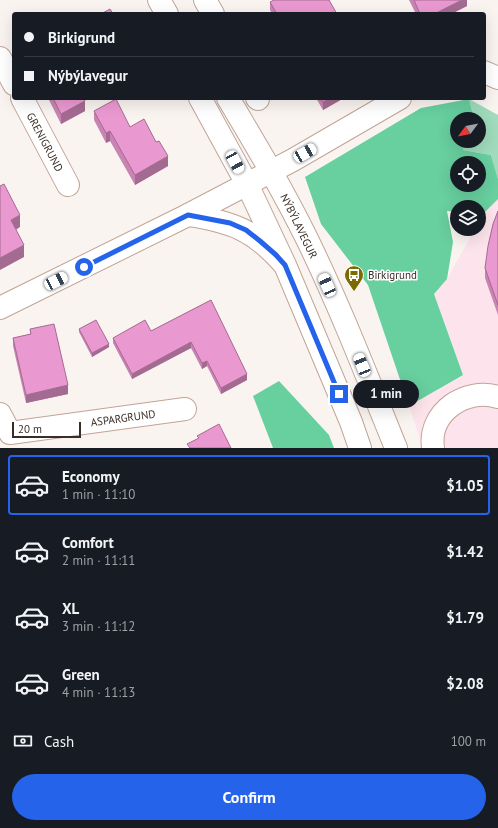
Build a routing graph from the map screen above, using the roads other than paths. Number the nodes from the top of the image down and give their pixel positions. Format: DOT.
graph roads {
  1 [pos="159,0"];
  2 [pos="205,0"];
  3 [pos="166,12"];
  4 [pos="212,12"];
  5 [pos="0,58"];
  6 [pos="12,80"];
  7 [pos="23,100"];
  8 [pos="201,100"];
  9 [pos="229,100"];
  10 [pos="397,100"];
  11 [pos="271,172"];
  12 [pos="247,184"];
  13 [pos="68,185"];
  14 [pos="188,215"];
  15 [pos="285,265"];
  16 [pos="0,308"];
  17 [pos="498,398"];
  18 [pos="186,409"];
  19 [pos="0,414"];
  20 [pos="360,448"];
  21 [pos="396,448"];
  22 [pos="433,448"];
  1 -- 3 [label="street"];
  2 -- 4 [label="street"];
  5 -- 6 [label="street"];
  7 -- 13 [label="street, GRENIGRUND"];
  8 -- 12 [label="street"];
  9 -- 11 [label="street, NÝBÝLAVEGUR"];
  10 -- 11 [label="street"];
  11 -- 12 [label="street"];
  11 -- 21 [label="street, NÝBÝLAVEGUR"];
  12 -- 14 [label="street"];
  12 -- 15 [label="street"];
  14 -- 15 [label="street"];
  14 -- 16 [label="street"];
  15 -- 20 [label="street"];
  17 -- 22 [label="street"];
  18 -- 19 [label="street, ASPARGRUND"];
}
